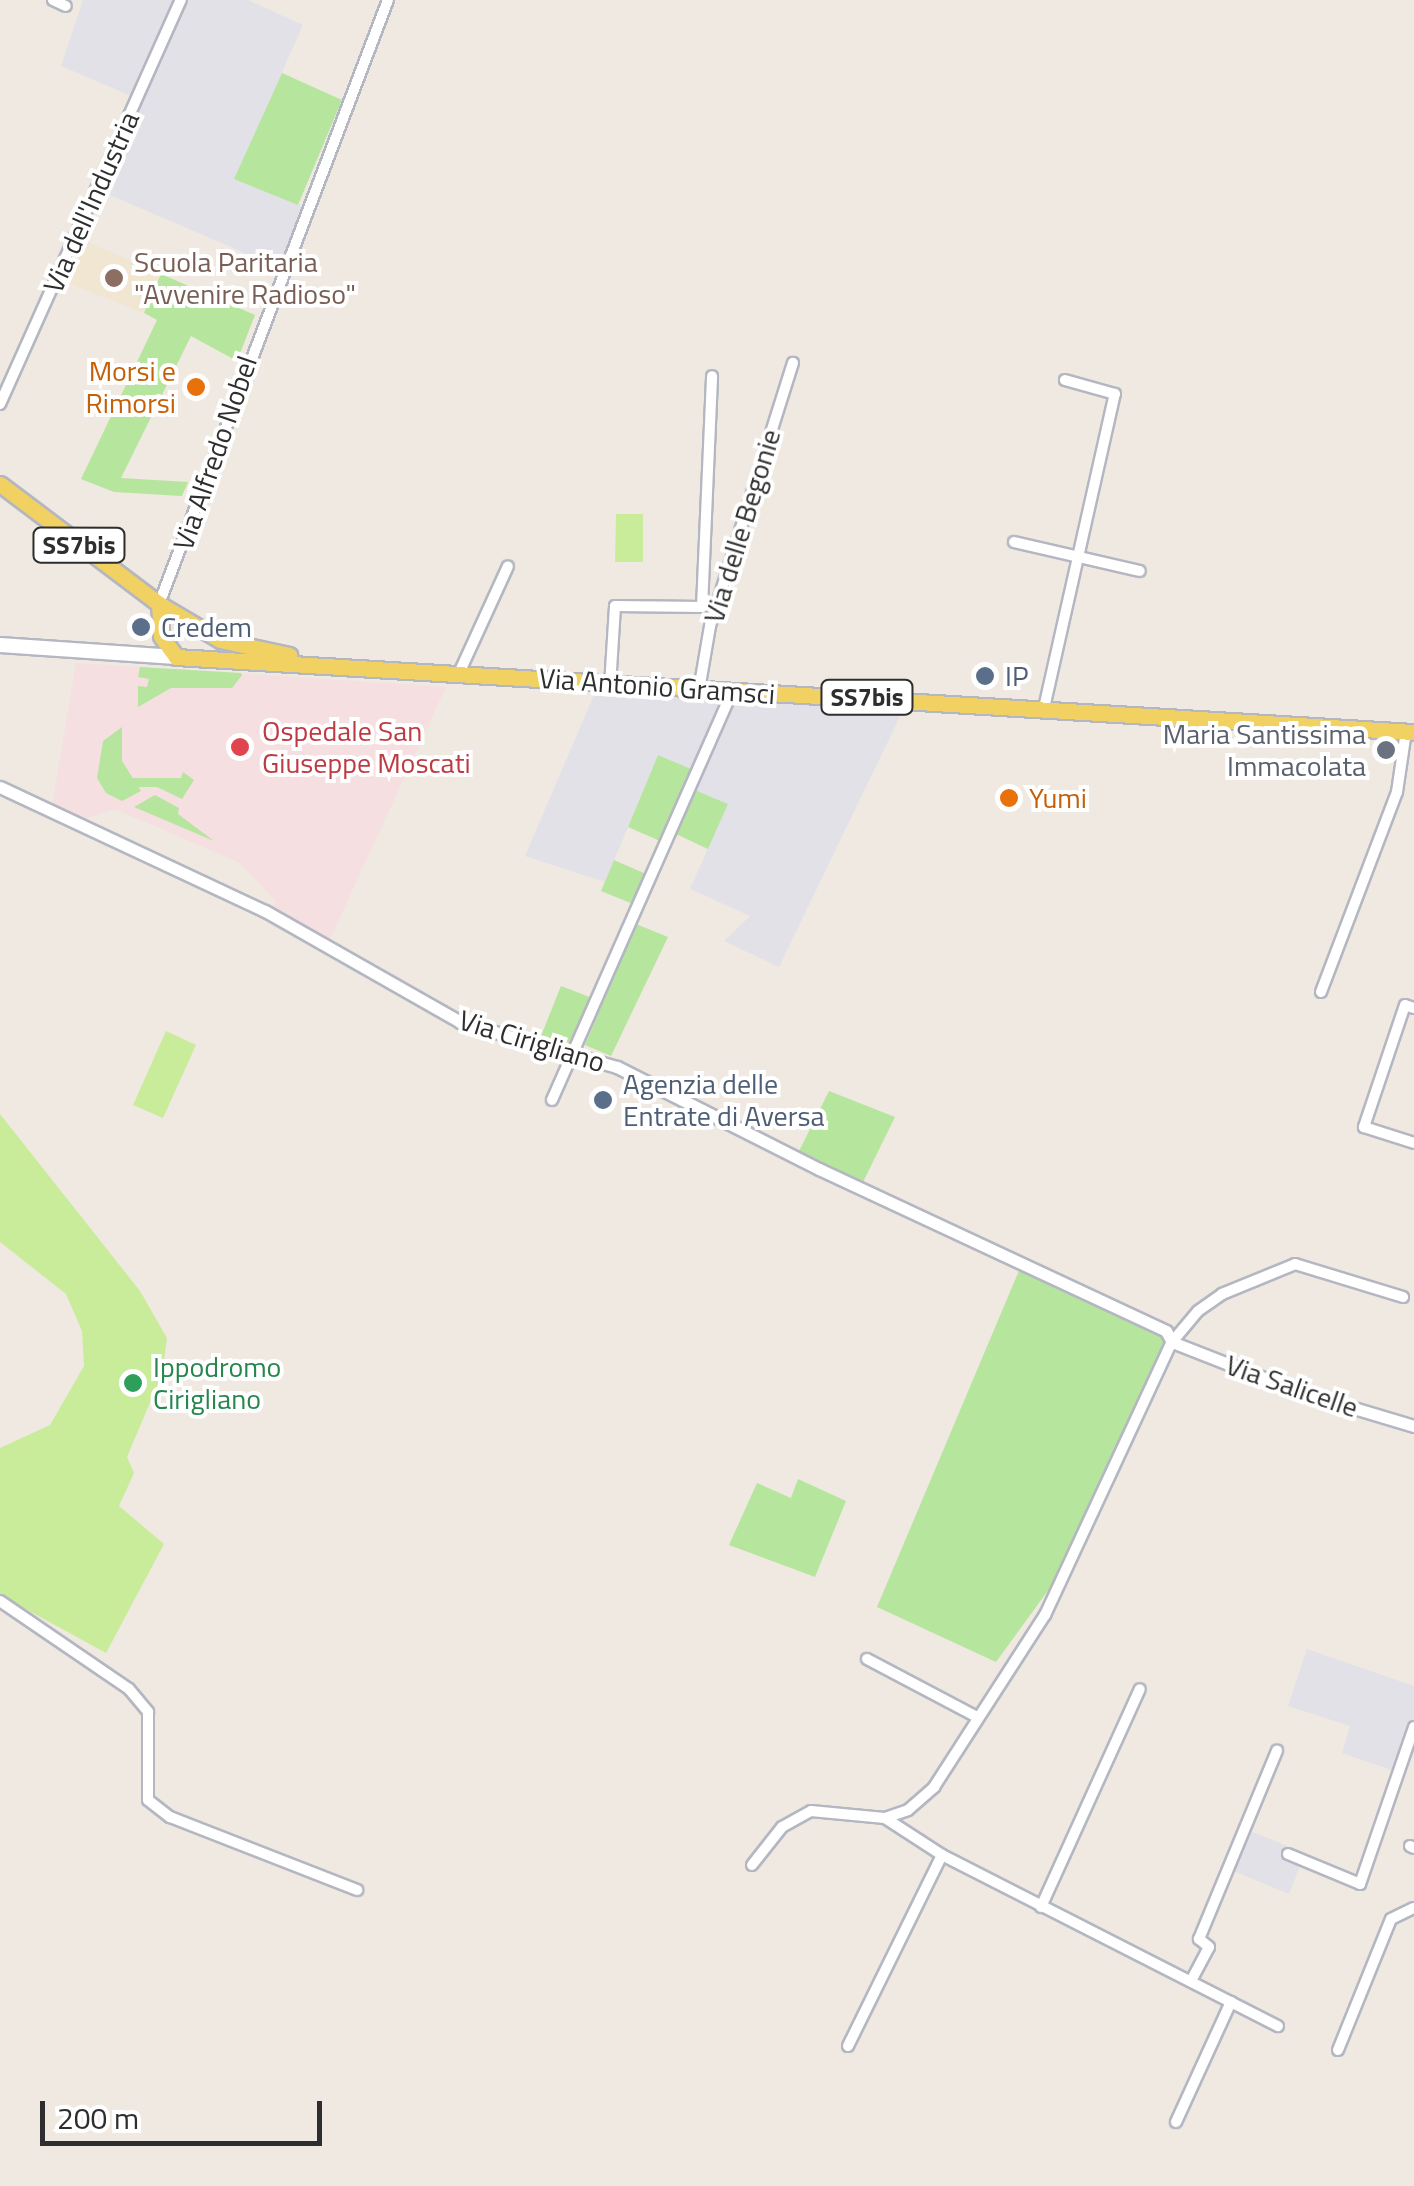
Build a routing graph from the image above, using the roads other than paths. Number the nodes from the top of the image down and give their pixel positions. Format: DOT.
graph roads {
  1 [pos="54,0"];
  2 [pos="182,0"];
  3 [pos="388,0"];
  4 [pos="66,6"];
  5 [pos="793,363"];
  6 [pos="712,376"];
  7 [pos="1065,380"];
  8 [pos="0,404"];
  9 [pos="0,484"];
  10 [pos="1014,542"];
  11 [pos="1078,557"];
  12 [pos="508,566"];
  13 [pos="1140,571"];
  14 [pos="173,572"];
  15 [pos="159,604"];
  16 [pos="198,625"];
  17 [pos="161,636"];
  18 [pos="220,640"];
  19 [pos="0,645"];
  20 [pos="140,655"];
  21 [pos="176,657"];
  22 [pos="217,659"];
  23 [pos="320,662"];
  24 [pos="460,671"];
  25 [pos="610,686"];
  26 [pos="699,690"];
  27 [pos="732,692"];
  28 [pos="1044,708"];
  29 [pos="1410,732"];
  30 [pos="0,787"];
  31 [pos="1321,992"];
  32 [pos="1414,1008"];
  33 [pos="575,1052"];
  34 [pos="552,1100"];
  35 [pos="1414,1143"];
  36 [pos="1403,1297"];
  37 [pos="1172,1342"];
  38 [pos="1414,1426"];
  39 [pos="0,1600"];
  40 [pos="867,1658"];
  41 [pos="1140,1688"];
  42 [pos="977,1716"];
  43 [pos="1414,1727"];
  44 [pos="1276,1751"];
  45 [pos="885,1818"];
  46 [pos="1288,1854"];
  47 [pos="942,1855"];
  48 [pos="752,1865"];
  49 [pos="357,1890"];
  50 [pos="1041,1906"];
  51 [pos="1414,1908"];
  52 [pos="1191,1981"];
  53 [pos="1231,2002"];
  54 [pos="1278,2026"];
  55 [pos="848,2046"];
  56 [pos="1338,2050"];
  57 [pos="1176,2122"];
  1 -- 4 [label="street"];
  2 -- 8 [label="street, Via dell'Industria"];
  3 -- 14 [label="street, Via Alfredo Nobel"];
  5 -- 26 [label="street, Via delle Begonie"];
  6 -- 25 [label="street"];
  7 -- 11 [label="street"];
  9 -- 15 [label="main road, SS7bis"];
  10 -- 11 [label="street"];
  11 -- 13 [label="street"];
  11 -- 28 [label="street"];
  12 -- 24 [label="street"];
  14 -- 15 [label="street, Via Alfredo Nobel"];
  14 -- 16 [label="street, Via Alfredo Nobel"];
  15 -- 16 [label="main road, Via Antonio Gramsci / SS7bis"];
  15 -- 17 [label="main road"];
  16 -- 17 [label="main road"];
  16 -- 18 [label="main road, Via Antonio Gramsci / SS7bis"];
  17 -- 20 [label="main road"];
  17 -- 21 [label="main road"];
  18 -- 22 [label="main road"];
  18 -- 23 [label="main road, Via Antonio Gramsci / SS7bis"];
  19 -- 20 [label="main road"];
  20 -- 21 [label="main road"];
  21 -- 22 [label="main road, Via Antonio Gramsci / SS7bis"];
  22 -- 23 [label="main road, Via Antonio Gramsci / SS7bis"];
  23 -- 24 [label="main road, Via Antonio Gramsci / SS7bis"];
  24 -- 25 [label="main road, Via Antonio Gramsci / SS7bis"];
  25 -- 26 [label="main road, Via Antonio Gramsci / SS7bis"];
  26 -- 27 [label="main road, Via Antonio Gramsci / SS7bis"];
  27 -- 28 [label="main road, Via Antonio Gramsci / SS7bis"];
  27 -- 33 [label="street"];
  28 -- 29 [label="main road, Via Antonio Gramsci / SS7bis"];
  29 -- 31 [label="street"];
  30 -- 33 [label="street, Via Cirigliano"];
  32 -- 35 [label="street"];
  33 -- 34 [label="street"];
  33 -- 37 [label="street, Via Cirigliano"];
  36 -- 37 [label="street"];
  37 -- 38 [label="street, Via Salicelle"];
  37 -- 42 [label="street"];
  39 -- 49 [label="street"];
  40 -- 42 [label="street"];
  41 -- 50 [label="street"];
  42 -- 45 [label="street"];
  43 -- 46 [label="street"];
  44 -- 52 [label="street"];
  45 -- 47 [label="street"];
  45 -- 48 [label="street"];
  47 -- 50 [label="street"];
  47 -- 55 [label="street"];
  50 -- 52 [label="street"];
  51 -- 56 [label="street"];
  52 -- 53 [label="street"];
  53 -- 54 [label="street"];
  53 -- 57 [label="street"];
}
